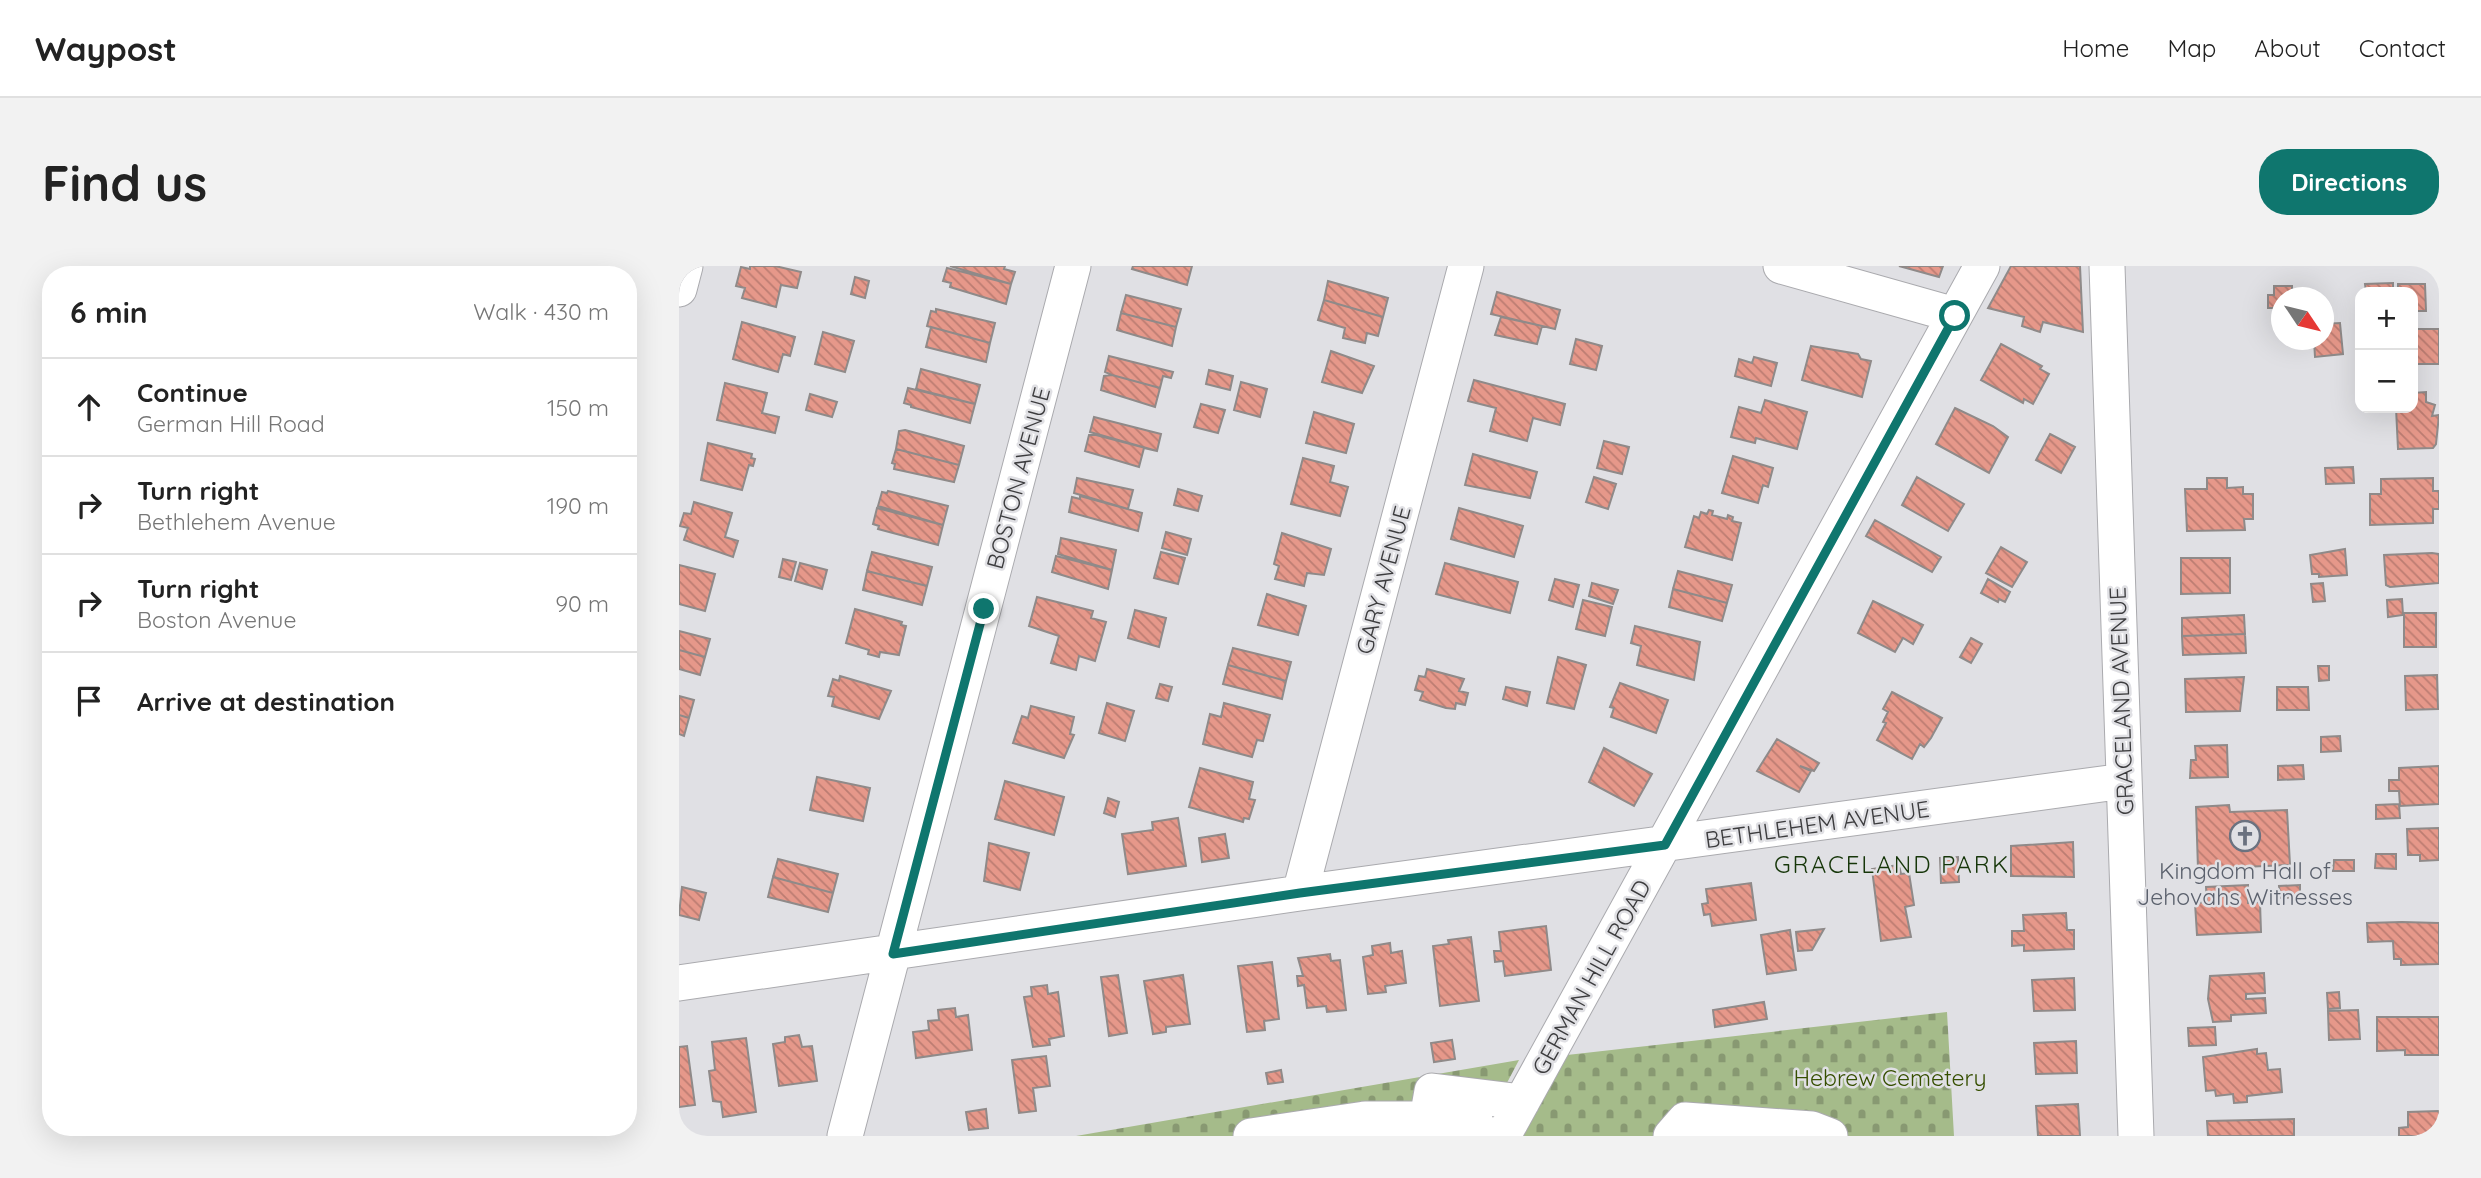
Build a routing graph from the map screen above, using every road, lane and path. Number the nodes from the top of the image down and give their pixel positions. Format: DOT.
graph roads {
  1 [pos="685,266"];
  2 [pos="1073,266"];
  3 [pos="1466,266"];
  4 [pos="1781,266"];
  5 [pos="1982,266"];
  6 [pos="2116,269"];
  7 [pos="1836,273"];
  8 [pos="679,289"];
  9 [pos="1955,316"];
  10 [pos="2124,781"];
  11 [pos="1665,845"];
  12 [pos="1300,893"];
  13 [pos="893,954"];
  14 [pos="679,983"];
  15 [pos="1522,1102"];
  16 [pos="1427,1119"];
  17 [pos="1361,1128"];
  18 [pos="1490,1130"];
  19 [pos="845,1136"];
  20 [pos="1251,1136"];
  21 [pos="1671,1136"];
  22 [pos="1830,1136"];
  23 [pos="2136,1136"];
  1 -- 8 [label="street"];
  2 -- 13 [label="street, BOSTON AVENUE"];
  3 -- 12 [label="street, GARY AVENUE"];
  4 -- 7 [label="street"];
  5 -- 9 [label="street, GERMAN HILL ROAD"];
  6 -- 10 [label="street, GRACELAND AVENUE"];
  7 -- 9 [label="street"];
  9 -- 11 [label="street, GERMAN HILL ROAD"];
  10 -- 11 [label="street, BETHLEHEM AVENUE"];
  10 -- 23 [label="street, GRACELAND AVENUE"];
  11 -- 12 [label="street, BETHLEHEM AVENUE"];
  11 -- 15 [label="street, GERMAN HILL ROAD"];
  12 -- 13 [label="street, BETHLEHEM AVENUE"];
  13 -- 14 [label="street, BETHLEHEM AVENUE"];
  13 -- 19 [label="street, BOSTON AVENUE"];
  15 -- 16 [label="street"];
  15 -- 18 [label="street, GERMAN HILL ROAD"];
  16 -- 17 [label="street"];
  16 -- 18 [label="street"];
  17 -- 20 [label="street"];
  21 -- 22 [label="street"];
}
